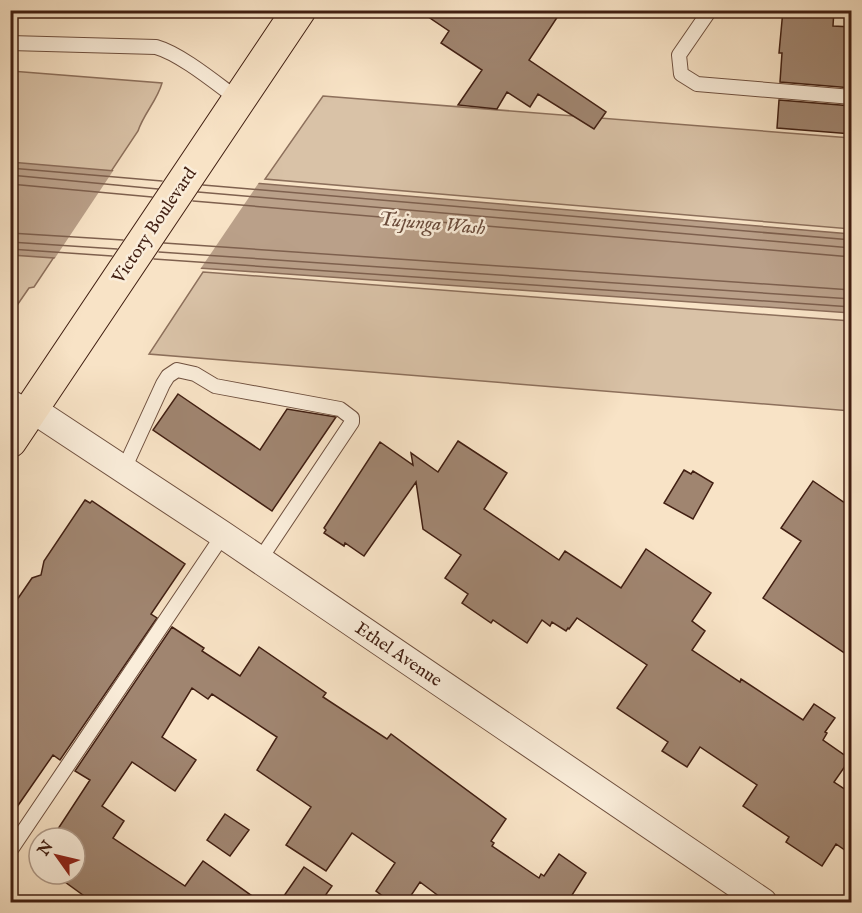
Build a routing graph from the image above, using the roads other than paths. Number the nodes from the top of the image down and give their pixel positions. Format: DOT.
graph roads {
  1 [pos="299,10"];
  2 [pos="710,10"];
  3 [pos="10,43"];
  4 [pos="852,97"];
  5 [pos="239,100"];
  6 [pos="21,403"];
  7 [pos="10,441"];
  8 [pos="124,470"];
  9 [pos="222,536"];
  10 [pos="259,561"];
  11 [pos="10,851"];
  12 [pos="763,903"];
  1 -- 5 [label="main road, Victory Boulevard"];
  2 -- 4 [label="lane"];
  3 -- 5 [label="lane"];
  5 -- 6 [label="main road, Victory Boulevard"];
  6 -- 7 [label="main road, Victory Boulevard"];
  6 -- 8 [label="street, Ethel Avenue"];
  8 -- 9 [label="street, Ethel Avenue"];
  8 -- 10 [label="lane"];
  9 -- 10 [label="street, Ethel Avenue"];
  9 -- 11 [label="lane"];
  10 -- 12 [label="street, Ethel Avenue"];
}
